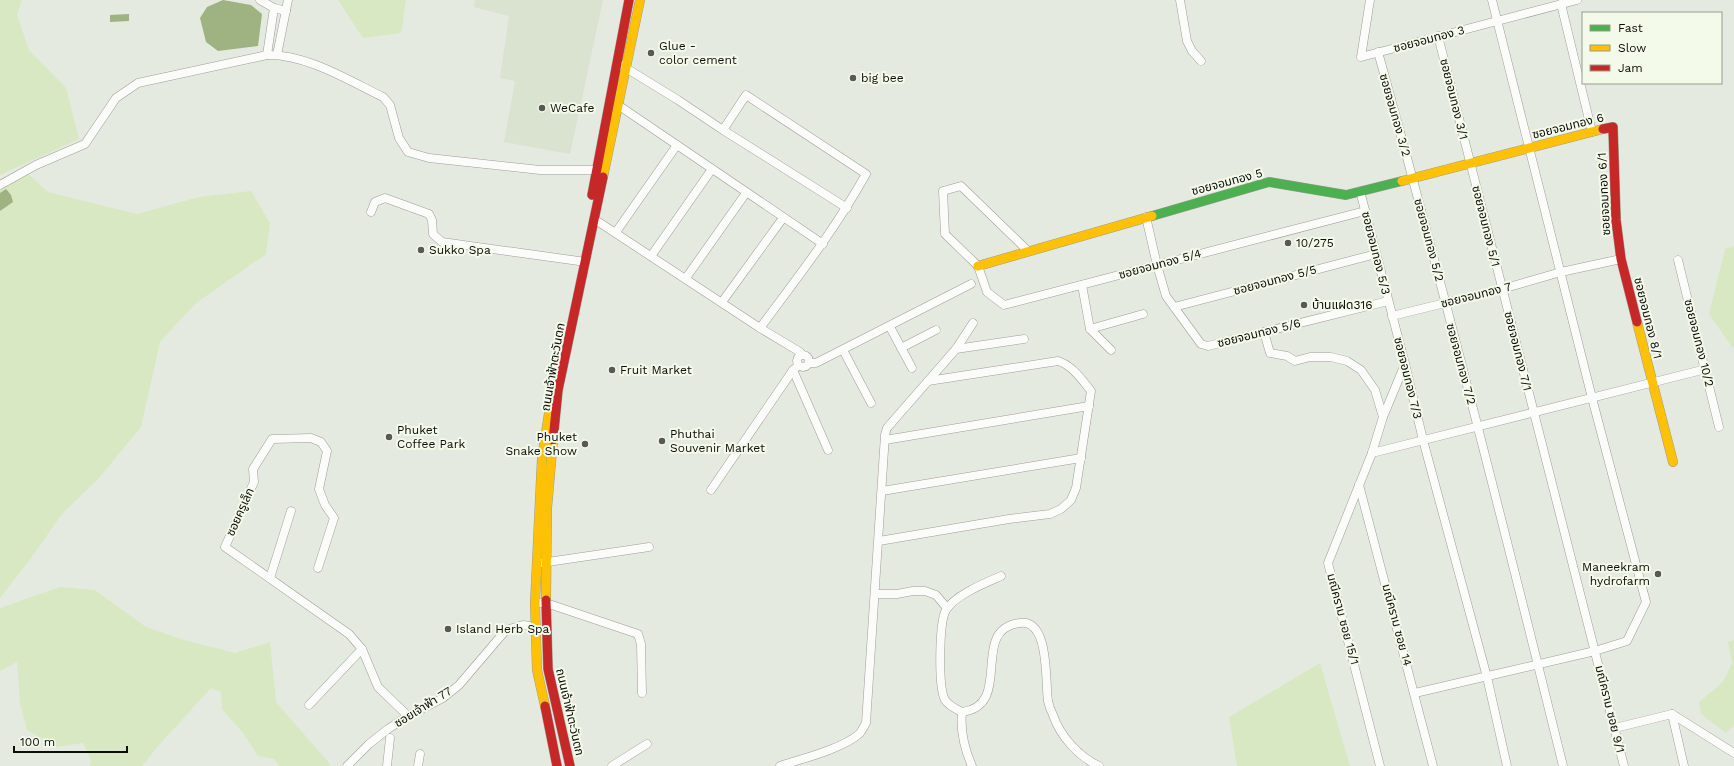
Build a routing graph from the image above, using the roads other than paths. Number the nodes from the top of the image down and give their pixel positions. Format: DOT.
graph roads {
  1 [pos="260,0"];
  2 [pos="288,0"];
  3 [pos="629,0"];
  4 [pos="640,0"];
  5 [pos="1180,0"];
  6 [pos="1370,0"];
  7 [pos="1492,0"];
  8 [pos="1577,0"];
  9 [pos="1561,4"];
  10 [pos="274,8"];
  11 [pos="286,11"];
  12 [pos="1497,21"];
  13 [pos="1438,36"];
  14 [pos="1378,52"];
  15 [pos="267,55"];
  16 [pos="277,55"];
  17 [pos="1201,61"];
  18 [pos="621,65"];
  19 [pos="618,105"];
  20 [pos="1614,127"];
  21 [pos="723,130"];
  22 [pos="1592,132"];
  23 [pos="677,145"];
  24 [pos="1529,148"];
  25 [pos="1470,163"];
  26 [pos="712,169"];
  27 [pos="596,170"];
  28 [pos="1412,178"];
  29 [pos="0,185"];
  30 [pos="1360,191"];
  31 [pos="746,193"];
  32 [pos="847,208"];
  33 [pos="1365,210"];
  34 [pos="371,212"];
  35 [pos="783,218"];
  36 [pos="1146,218"];
  37 [pos="594,219"];
  38 [pos="616,232"];
  39 [pos="823,244"];
  40 [pos="1028,251"];
  41 [pos="1376,254"];
  42 [pos="652,256"];
  43 [pos="1621,259"];
  44 [pos="1678,260"];
  45 [pos="579,261"];
  46 [pos="1157,265"];
  47 [pos="978,266"];
  48 [pos="1560,272"];
  49 [pos="686,278"];
  50 [pos="971,284"];
  51 [pos="1082,285"];
  52 [pos="1502,289"];
  53 [pos="1388,301"];
  54 [pos="722,302"];
  55 [pos="1445,302"];
  56 [pos="1174,307"];
  57 [pos="1143,314"];
  58 [pos="1392,316"];
  59 [pos="973,323"];
  60 [pos="890,326"];
  61 [pos="760,328"];
  62 [pos="1090,329"];
  63 [pos="936,330"];
  64 [pos="1264,332"];
  65 [pos="1024,339"];
  66 [pos="901,348"];
  67 [pos="956,349"];
  68 [pos="843,350"];
  69 [pos="1110,350"];
  70 [pos="802,355"];
  71 [pos="810,363"];
  72 [pos="1405,364"];
  73 [pos="796,368"];
  74 [pos="912,368"];
  75 [pos="1706,370"];
  76 [pos="928,381"];
  77 [pos="1652,383"];
  78 [pos="1592,398"];
  79 [pos="871,402"];
  80 [pos="1089,406"];
  81 [pos="1534,413"];
  82 [pos="1383,417"];
  83 [pos="1478,427"];
  84 [pos="1719,427"];
  85 [pos="885,440"];
  86 [pos="1423,440"];
  87 [pos="828,450"];
  88 [pos="1372,453"];
  89 [pos="1081,458"];
  90 [pos="1673,462"];
  91 [pos="1360,485"];
  92 [pos="711,490"];
  93 [pos="882,491"];
  94 [pos="291,511"];
  95 [pos="879,541"];
  96 [pos="649,548"];
  97 [pos="546,562"];
  98 [pos="536,563"];
  99 [pos="318,568"];
  100 [pos="1001,576"];
  101 [pos="270,578"];
  102 [pos="874,594"];
  103 [pos="535,603"];
  104 [pos="546,603"];
  105 [pos="947,608"];
  106 [pos="536,627"];
  107 [pos="362,649"];
  108 [pos="1595,651"];
  109 [pos="1538,665"];
  110 [pos="1486,677"];
  111 [pos="642,693"];
  112 [pos="1415,694"];
  113 [pos="309,705"];
  114 [pos="962,712"];
  115 [pos="1672,714"];
  116 [pos="408,716"];
  117 [pos="1615,728"];
  118 [pos="390,738"];
  119 [pos="647,744"];
  120 [pos="1734,753"];
  121 [pos="420,754"];
  122 [pos="348,766"];
  123 [pos="387,766"];
  124 [pos="418,766"];
  125 [pos="557,766"];
  126 [pos="570,766"];
  127 [pos="612,766"];
  128 [pos="780,766"];
  129 [pos="972,766"];
  130 [pos="1099,766"];
  131 [pos="1380,766"];
  132 [pos="1434,766"];
  133 [pos="1507,766"];
  134 [pos="1563,766"];
  135 [pos="1624,766"];
  136 [pos="1684,766"];
  1 -- 10 [label="street"];
  2 -- 11 [label="street"];
  3 -- 18 [label="main road, ถนนเจ้าฟ้าตะวันตก"];
  4 -- 18 [label="main road, ถนนเจ้าฟ้าตะวันตก"];
  5 -- 17 [label="street"];
  6 -- 14 [label="street, ซอยจอมทอง 3"];
  7 -- 12 [label="street"];
  8 -- 9 [label="street, ซอยจอมทอง 3"];
  9 -- 12 [label="street, ซอยจอมทอง 3"];
  9 -- 22 [label="street"];
  10 -- 11 [label="street"];
  10 -- 15 [label="street"];
  11 -- 16 [label="street"];
  12 -- 13 [label="street, ซอยจอมทอง 3"];
  12 -- 24 [label="street"];
  13 -- 14 [label="street, ซอยจอมทอง 3"];
  13 -- 25 [label="street, ซอยจอมทอง 3/1"];
  14 -- 28 [label="street, ซอยจอมทอง 3/2"];
  15 -- 16 [label="street"];
  15 -- 29 [label="street"];
  16 -- 27 [label="street"];
  18 -- 19 [label="main road, ถนนเจ้าฟ้าตะวันตก"];
  18 -- 21 [label="street"];
  18 -- 27 [label="main road, ถนนเจ้าฟ้าตะวันตก"];
  19 -- 23 [label="street"];
  19 -- 37 [label="main road, ถนนเจ้าฟ้าตะวันตก"];
  20 -- 22 [label="main road, ซอยจอมทอง 6"];
  20 -- 43 [label="main road, ซอยจอมทอง 6/1"];
  21 -- 32 [label="street"];
  21 -- 32 [label="street"];
  22 -- 24 [label="main road, ซอยจอมทอง 6"];
  23 -- 26 [label="street"];
  23 -- 38 [label="street"];
  24 -- 25 [label="main road, ซอยจอมทอง 5"];
  24 -- 48 [label="street"];
  25 -- 28 [label="main road, ซอยจอมทอง 5"];
  25 -- 52 [label="street, ซอยจอมทอง 5/1"];
  26 -- 31 [label="street"];
  26 -- 42 [label="street"];
  27 -- 45 [label="main road, ถนนเจ้าฟ้าตะวันตก"];
  28 -- 30 [label="main road, ซอยจอมทอง 5"];
  28 -- 55 [label="street, ซอยจอมทอง 5/2"];
  30 -- 33 [label="street, ซอยจอมทอง 5/3"];
  30 -- 36 [label="main road, ซอยจอมทอง 5"];
  31 -- 35 [label="street"];
  31 -- 49 [label="street"];
  32 -- 39 [label="street"];
  33 -- 41 [label="street, ซอยจอมทอง 5/3"];
  33 -- 46 [label="street, ซอยจอมทอง 5/4"];
  34 -- 45 [label="street"];
  35 -- 39 [label="street"];
  35 -- 54 [label="street"];
  36 -- 40 [label="main road, ซอยจอมทอง 5"];
  36 -- 46 [label="street"];
  37 -- 38 [label="street"];
  37 -- 97 [label="main road, ถนนเจ้าฟ้าตะวันตก"];
  38 -- 42 [label="street"];
  39 -- 61 [label="street"];
  40 -- 47 [label="main road, ซอยจอมทอง 5"];
  40 -- 47 [label="street"];
  41 -- 53 [label="street, ซอยจอมทอง 5/3"];
  41 -- 56 [label="street, ซอยจอมทอง 5/5"];
  42 -- 49 [label="street"];
  43 -- 48 [label="street, ซอยจอมทอง 7"];
  43 -- 77 [label="main road, ซอยจอมทอง 8/1"];
  44 -- 75 [label="street, ซอยจอมทอง 10/2"];
  45 -- 98 [label="main road, ถนนเจ้าฟ้าตะวันตก"];
  46 -- 51 [label="street, ซอยจอมทอง 5/4"];
  46 -- 56 [label="street"];
  47 -- 51 [label="street, ซอยจอมทอง 5/4"];
  48 -- 52 [label="street, ซอยจอมทอง 7"];
  48 -- 78 [label="street"];
  49 -- 54 [label="street"];
  50 -- 60 [label="street"];
  51 -- 62 [label="street"];
  52 -- 55 [label="street, ซอยจอมทอง 7"];
  52 -- 81 [label="street, ซอยจอมทอง 7/1"];
  53 -- 58 [label="street, ซอยจอมทอง 5/3"];
  53 -- 64 [label="street, ซอยจอมทอง 5/6"];
  54 -- 61 [label="street"];
  55 -- 58 [label="street, ซอยจอมทอง 7"];
  55 -- 83 [label="street, ซอยจอมทอง 7/2"];
  56 -- 64 [label="street, ซอยจอมทอง 5/6"];
  57 -- 62 [label="street"];
  58 -- 72 [label="street, ซอยจอมทอง 7/3"];
  59 -- 67 [label="street"];
  60 -- 66 [label="street"];
  60 -- 68 [label="street"];
  61 -- 70 [label="street"];
  62 -- 69 [label="street"];
  63 -- 66 [label="street"];
  64 -- 82 [label="street"];
  65 -- 67 [label="street"];
  66 -- 74 [label="street"];
  67 -- 76 [label="street"];
  68 -- 71 [label="street"];
  68 -- 79 [label="street"];
  70 -- 71 [label="street"];
  70 -- 73 [label="street"];
  71 -- 73 [label="street"];
  72 -- 82 [label="street, มณีคราม ซอย 15/1"];
  72 -- 86 [label="street, ซอยจอมทอง 7/3"];
  73 -- 87 [label="street"];
  73 -- 92 [label="street"];
  75 -- 77 [label="street"];
  75 -- 84 [label="street, ซอยจอมทอง 10/2"];
  76 -- 80 [label="street"];
  76 -- 85 [label="street"];
  77 -- 78 [label="street"];
  77 -- 90 [label="main road, ซอยจอมทอง 8/1"];
  78 -- 81 [label="street"];
  78 -- 108 [label="street"];
  80 -- 85 [label="street"];
  80 -- 89 [label="street"];
  81 -- 83 [label="street"];
  81 -- 108 [label="street, ซอยจอมทอง 7/1"];
  82 -- 88 [label="street, มณีคราม ซอย 15/1"];
  83 -- 86 [label="street"];
  83 -- 109 [label="street, ซอยจอมทอง 7/2"];
  85 -- 93 [label="street"];
  86 -- 88 [label="street"];
  86 -- 110 [label="street, ซอยจอมทอง 7/3"];
  88 -- 91 [label="street, มณีคราม ซอย 15/1"];
  89 -- 93 [label="street"];
  89 -- 95 [label="street"];
  91 -- 112 [label="street, มณีคราม ซอย 14"];
  91 -- 131 [label="street, มณีคราม ซอย 15/1"];
  93 -- 95 [label="street"];
  94 -- 101 [label="street"];
  95 -- 102 [label="street"];
  96 -- 97 [label="street"];
  97 -- 98 [label="street"];
  97 -- 104 [label="main road, ถนนเจ้าฟ้าตะวันตก"];
  98 -- 103 [label="main road, ถนนเจ้าฟ้าตะวันตก"];
  99 -- 101 [label="street, ซอยครูเล็ก"];
  100 -- 105 [label="street"];
  101 -- 107 [label="street, ซอยครูเล็ก"];
  102 -- 105 [label="street"];
  102 -- 128 [label="street"];
  103 -- 104 [label="street"];
  103 -- 106 [label="main road, ถนนเจ้าฟ้าตะวันตก"];
  104 -- 111 [label="street"];
  104 -- 126 [label="main road, ถนนเจ้าฟ้าตะวันตก"];
  105 -- 114 [label="street"];
  106 -- 116 [label="street, ซอยเจ้าฟ้า 77"];
  106 -- 125 [label="main road, ถนนเจ้าฟ้าตะวันตก"];
  107 -- 113 [label="street"];
  107 -- 116 [label="street, ซอยครูเล็ก"];
  108 -- 109 [label="street"];
  108 -- 117 [label="street, มณีคราม ซอย 9/1"];
  109 -- 110 [label="street"];
  109 -- 134 [label="street, ซอยจอมทอง 7/2"];
  110 -- 112 [label="street"];
  110 -- 133 [label="street, ซอยจอมทอง 7/3"];
  112 -- 132 [label="street, มณีคราม ซอย 14"];
  114 -- 129 [label="street"];
  114 -- 130 [label="street"];
  115 -- 117 [label="street"];
  115 -- 120 [label="street"];
  115 -- 136 [label="street"];
  116 -- 122 [label="street, ซอยเจ้าฟ้า 77"];
  117 -- 135 [label="street, มณีคราม ซอย 9/1"];
  118 -- 123 [label="street"];
  119 -- 127 [label="street"];
  121 -- 124 [label="street"];
}
